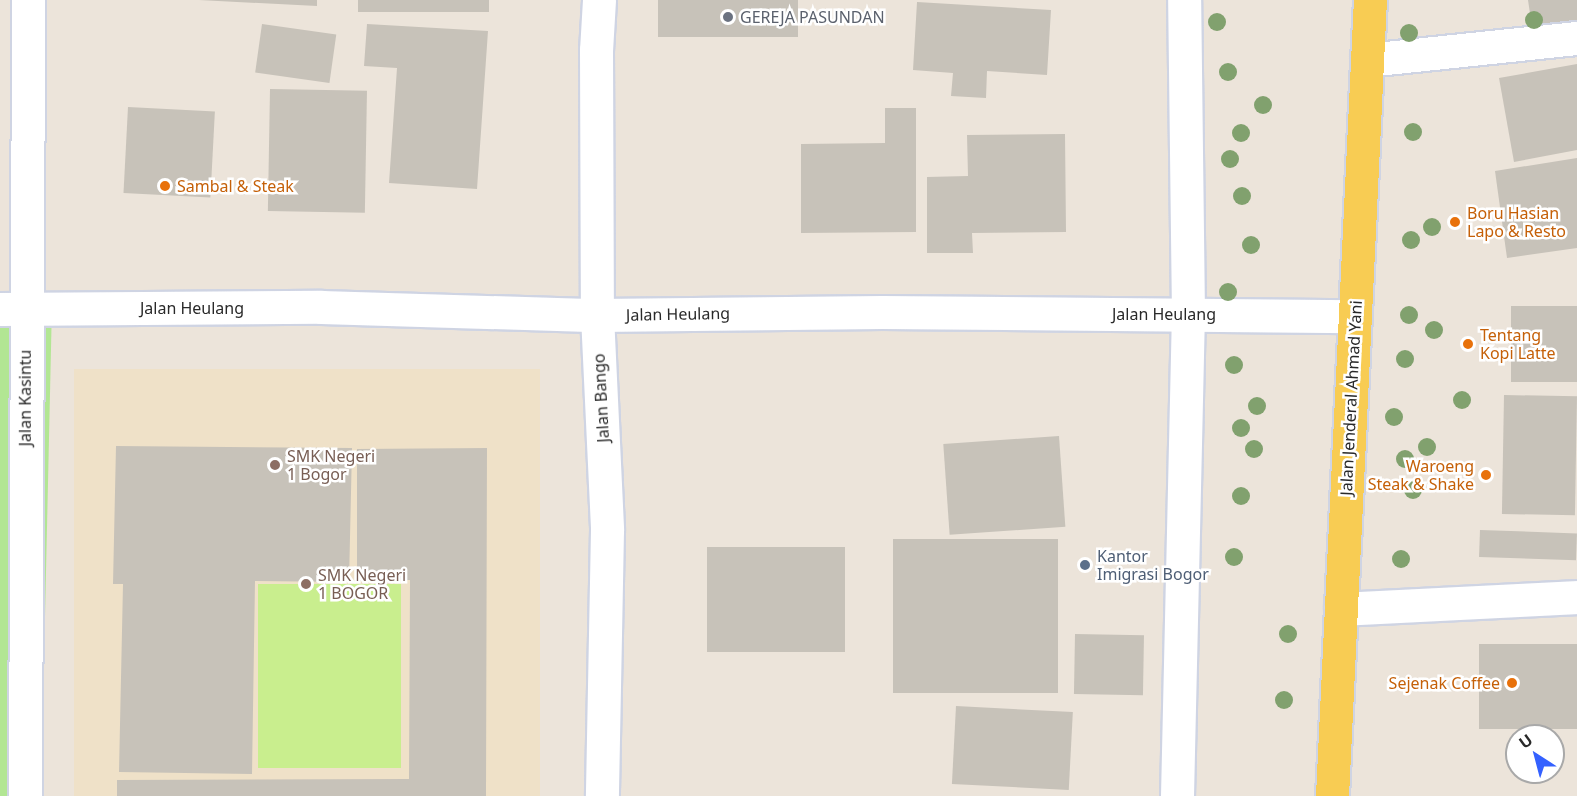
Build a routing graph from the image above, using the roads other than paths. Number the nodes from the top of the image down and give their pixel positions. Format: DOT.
graph roads {
  1 [pos="28,0"];
  2 [pos="598,0"];
  3 [pos="1184,0"];
  4 [pos="1370,0"];
  5 [pos="1577,38"];
  6 [pos="1367,60"];
  7 [pos="13,309"];
  8 [pos="597,315"];
  9 [pos="1188,315"];
  10 [pos="1355,316"];
  11 [pos="1577,597"];
  12 [pos="1341,609"];
  13 [pos="25,796"];
  14 [pos="602,796"];
  15 [pos="1177,796"];
  16 [pos="1332,796"];
  1 -- 7 [label="street, Jalan Kasintu"];
  2 -- 8 [label="street, Jalan Bango"];
  3 -- 9 [label="street"];
  4 -- 6 [label="main road, Jalan Jenderal Ahmad Yani"];
  5 -- 6 [label="street"];
  6 -- 10 [label="main road, Jalan Jenderal Ahmad Yani"];
  7 -- 8 [label="street, Jalan Heulang"];
  7 -- 13 [label="street, Jalan Kasintu"];
  8 -- 9 [label="street, Jalan Heulang"];
  8 -- 14 [label="street, Jalan Bango"];
  9 -- 10 [label="street, Jalan Heulang"];
  9 -- 15 [label="street"];
  10 -- 12 [label="main road, Jalan Jenderal Ahmad Yani"];
  11 -- 12 [label="street"];
  12 -- 16 [label="main road, Jalan Jenderal Ahmad Yani"];
}
